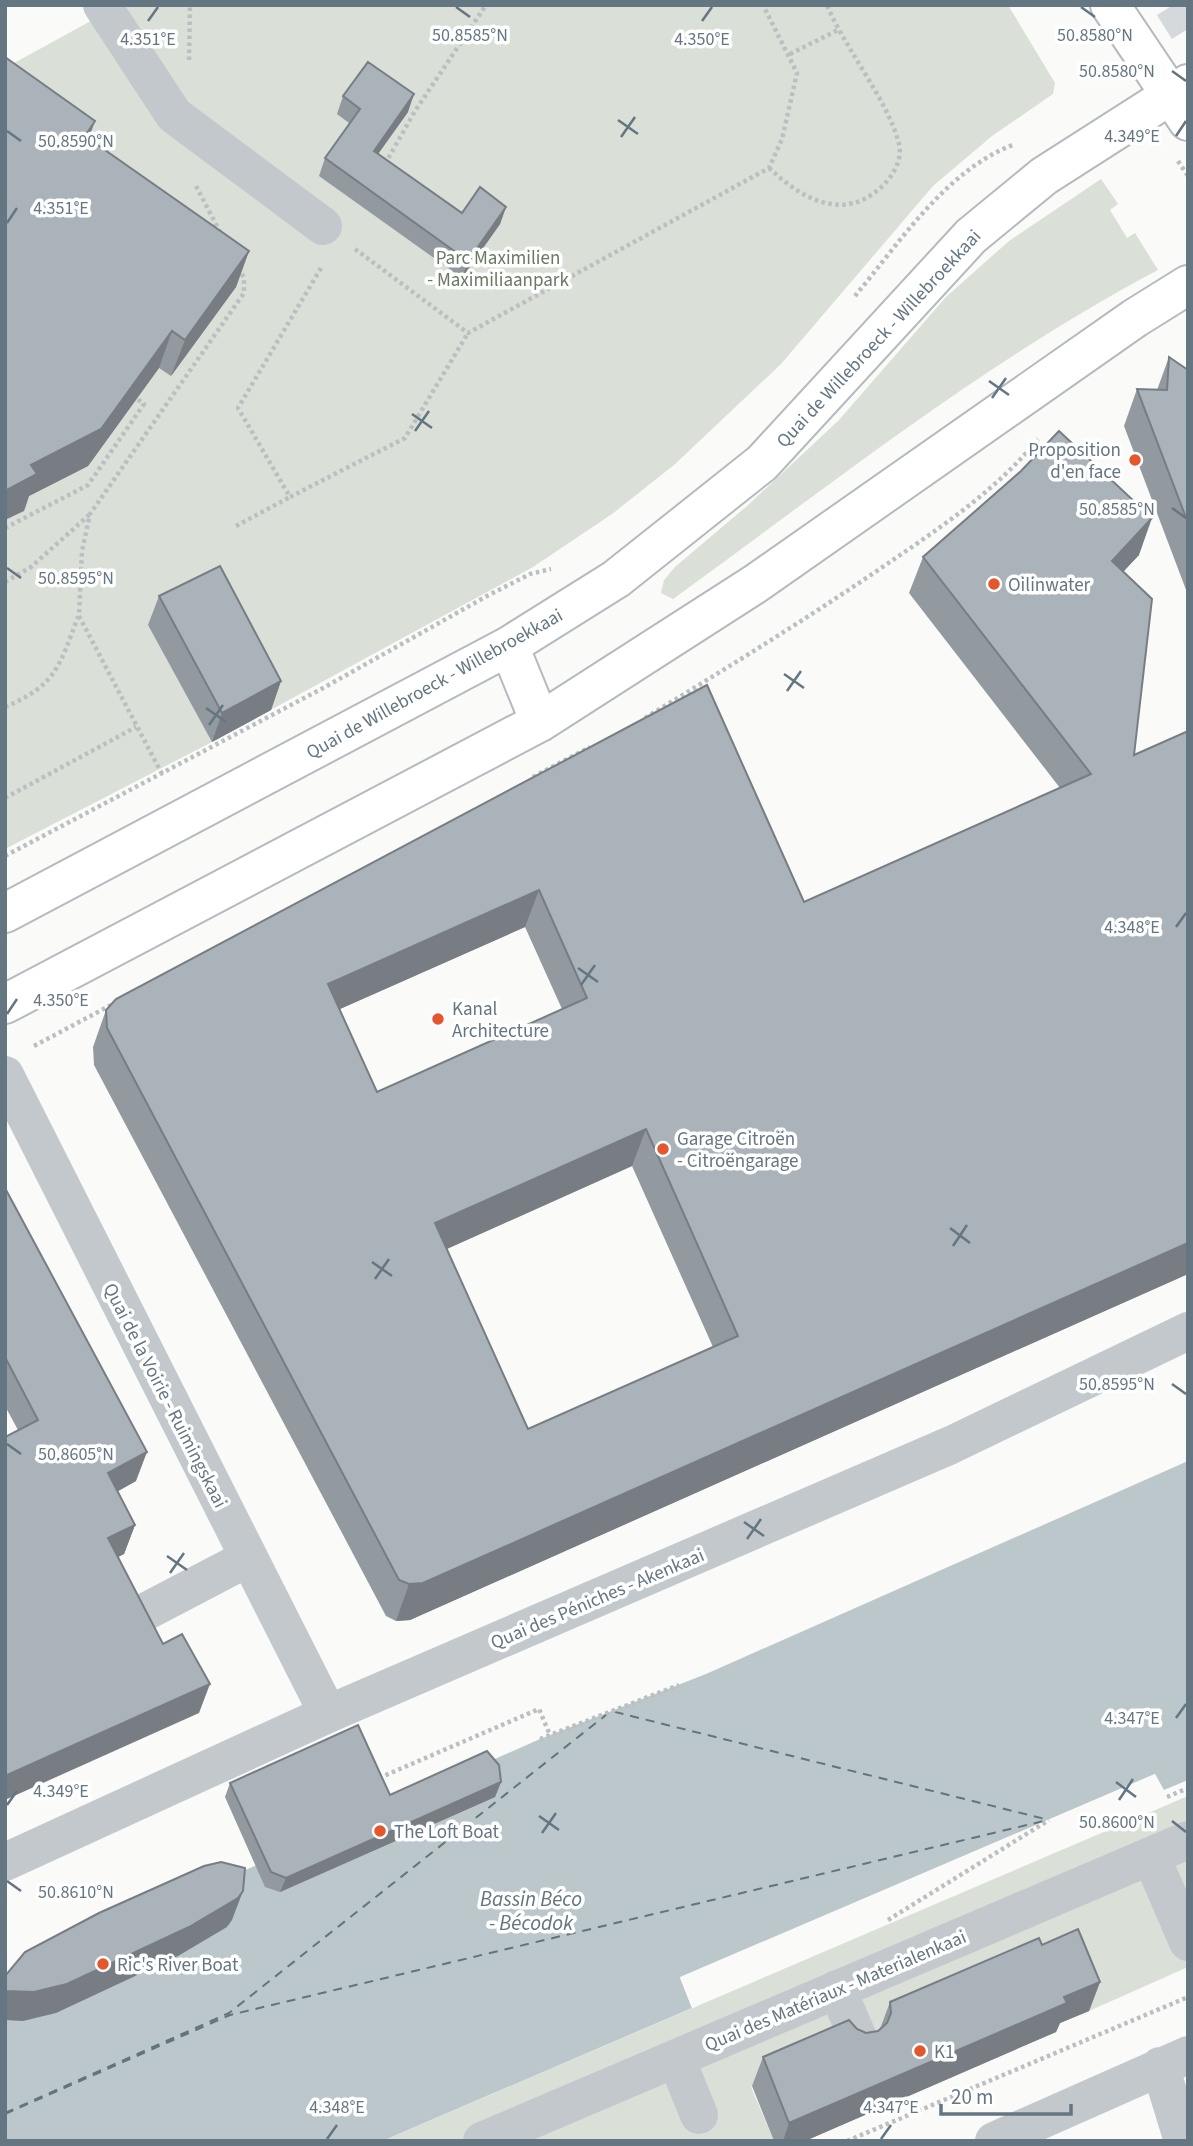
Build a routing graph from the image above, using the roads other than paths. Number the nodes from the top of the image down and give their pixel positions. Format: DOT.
graph roads {
  1 [pos="102,5"];
  2 [pos="1110,5"];
  3 [pos="1182,100"];
  4 [pos="332,243"];
  5 [pos="1188,285"];
  6 [pos="509,646"];
  7 [pos="540,722"];
  8 [pos="5,913"];
  9 [pos="5,1004"];
  10 [pos="5,1075"];
  11 [pos="1188,1331"];
  12 [pos="248,1558"];
  13 [pos="145,1612"];
  14 [pos="328,1714"];
  15 [pos="1188,1840"];
  16 [pos="1151,1856"];
  17 [pos="5,1862"];
  18 [pos="1188,1942"];
  19 [pos="837,1989"];
  20 [pos="859,2040"];
  21 [pos="676,2058"];
  22 [pos="1174,2061"];
  23 [pos="699,2115"];
  24 [pos="482,2141"];
  25 [pos="994,2141"];
  26 [pos="1183,2141"];
  1 -- 4 [label="street"];
  2 -- 3 [label="main road"];
  3 -- 6 [label="main road, Quai de Willebroeck - Willebroekkaai"];
  5 -- 7 [label="main road"];
  6 -- 7 [label="main road"];
  6 -- 8 [label="main road, Quai de Willebroeck - Willebroekkaai"];
  7 -- 9 [label="main road"];
  10 -- 12 [label="street, Quai de la Voirie - Ruimingskaai"];
  11 -- 14 [label="street, Quai des Péniches - Akenkaai"];
  12 -- 13 [label="street"];
  12 -- 14 [label="street, Quai de la Voirie - Ruimingskaai"];
  14 -- 17 [label="street, Quai des Péniches - Akenkaai"];
  15 -- 16 [label="street, Quai des Matériaux - Materialenkaai"];
  16 -- 18 [label="street"];
  16 -- 19 [label="street, Quai des Matériaux - Materialenkaai"];
  19 -- 20 [label="street"];
  19 -- 21 [label="street, Quai des Matériaux - Materialenkaai"];
  21 -- 23 [label="street"];
  21 -- 24 [label="street, Quai des Matériaux - Materialenkaai"];
  22 -- 25 [label="street"];
  22 -- 26 [label="street"];
}
